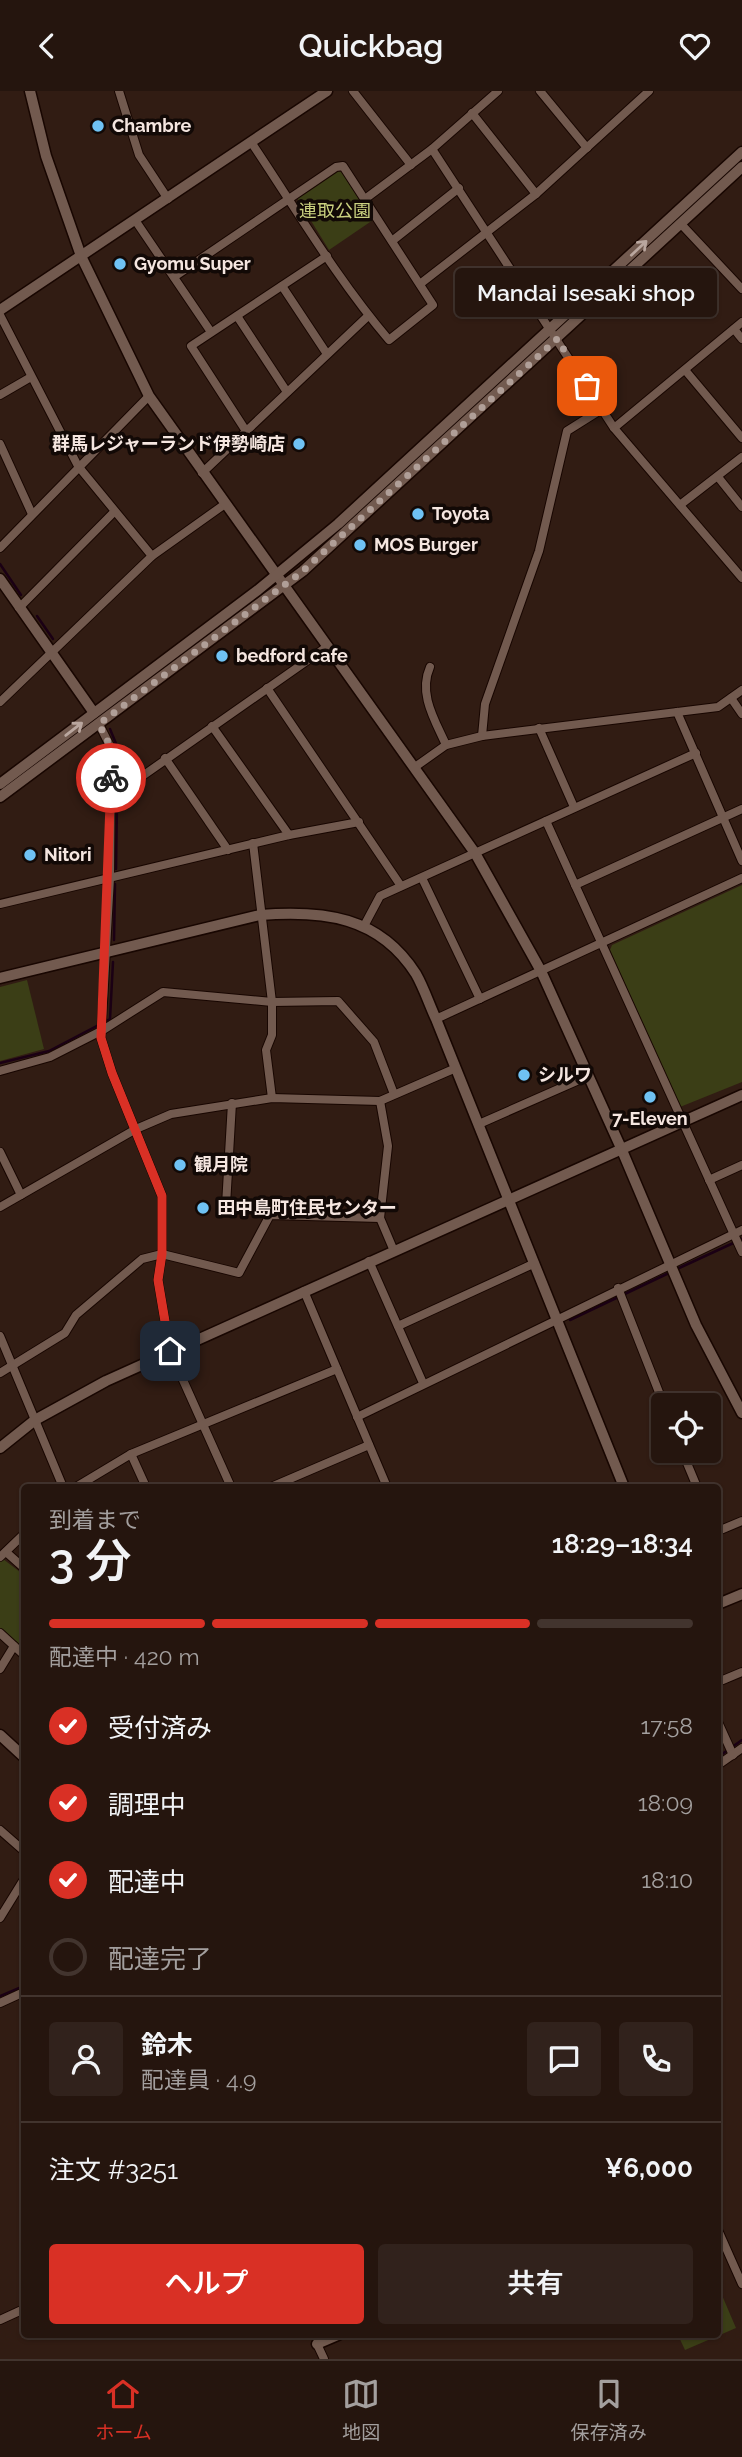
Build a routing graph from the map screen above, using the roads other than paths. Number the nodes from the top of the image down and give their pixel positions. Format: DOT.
graph roads {
  1 [pos="30,91"];
  2 [pos="120,91"];
  3 [pos="327,91"];
  4 [pos="354,91"];
  5 [pos="540,91"];
  6 [pos="649,91"];
  7 [pos="493,92"];
  8 [pos="472,113"];
  9 [pos="251,142"];
  10 [pos="587,148"];
  11 [pos="432,149"];
  12 [pos="742,152"];
  13 [pos="411,165"];
  14 [pos="742,167"];
  15 [pos="459,188"];
  16 [pos="536,194"];
  17 [pos="168,199"];
  18 [pos="289,199"];
  19 [pos="365,199"];
  20 [pos="135,220"];
  21 [pos="681,224"];
  22 [pos="487,230"];
  23 [pos="392,241"];
  24 [pos="81,255"];
  25 [pos="327,256"];
  26 [pos="174,277"];
  27 [pos="420,284"];
  28 [pos="282,286"];
  29 [pos="742,289"];
  30 [pos="0,313"];
  31 [pos="237,316"];
  32 [pos="368,316"];
  33 [pos="742,321"];
  34 [pos="733,329"];
  35 [pos="211,333"];
  36 [pos="554,334"];
  37 [pos="742,339"];
  38 [pos="327,355"];
  39 [pos="685,370"];
  40 [pos="31,377"];
  41 [pos="288,392"];
  42 [pos="0,395"];
  43 [pos="149,396"];
  44 [pos="602,409"];
  45 [pos="614,428"];
  46 [pos="246,432"];
  47 [pos="742,438"];
  48 [pos="0,445"];
  49 [pos="742,457"];
  50 [pos="78,466"];
  51 [pos="202,473"];
  52 [pos="718,477"];
  53 [pos="225,504"];
  54 [pos="680,505"];
  55 [pos="742,507"];
  56 [pos="114,512"];
  57 [pos="32,514"];
  58 [pos="0,548"];
  59 [pos="152,557"];
  60 [pos="276,575"];
  61 [pos="742,578"];
  62 [pos="0,579"];
  63 [pos="284,586"];
  64 [pos="19,608"];
  65 [pos="328,646"];
  66 [pos="50,651"];
  67 [pos="430,667"];
  68 [pos="267,688"];
  69 [pos="742,690"];
  70 [pos="731,698"];
  71 [pos="0,702"];
  72 [pos="677,712"];
  73 [pos="742,714"];
  74 [pos="97,719"];
  75 [pos="212,726"];
  76 [pos="539,728"];
  77 [pos="482,736"];
  78 [pos="446,745"];
  79 [pos="696,753"];
  80 [pos="166,758"];
  81 [pos="415,767"];
  82 [pos="0,784"];
  83 [pos="111,793"];
  84 [pos="0,797"];
  85 [pos="574,807"];
  86 [pos="742,809"];
  87 [pos="724,818"];
  88 [pos="546,821"];
  89 [pos="359,822"];
  90 [pos="289,835"];
  91 [pos="253,843"];
  92 [pos="228,850"];
  93 [pos="475,853"];
  94 [pos="742,861"];
  95 [pos="110,878"];
  96 [pos="422,878"];
  97 [pos="742,878"];
  98 [pos="575,885"];
  99 [pos="401,886"];
  100 [pos="0,904"];
  101 [pos="260,915"];
  102 [pos="364,926"];
  103 [pos="602,944"];
  104 [pos="105,953"];
  105 [pos="541,971"];
  106 [pos="0,978"];
  107 [pos="480,999"];
  108 [pos="272,1002"];
  109 [pos="436,1019"];
  110 [pos="103,1030"];
  111 [pos="456,1068"];
  112 [pos="0,1071"];
  113 [pos="588,1076"];
  114 [pos="394,1094"];
  115 [pos="742,1095"];
  116 [pos="272,1098"];
  117 [pos="380,1101"];
  118 [pos="232,1103"];
  119 [pos="682,1122"];
  120 [pos="479,1124"];
  121 [pos="136,1129"];
  122 [pos="621,1148"];
  123 [pos="0,1152"];
  124 [pos="742,1165"];
  125 [pos="709,1180"];
  126 [pos="21,1195"];
  127 [pos="510,1197"];
  128 [pos="226,1205"];
  129 [pos="0,1207"];
  130 [pos="380,1218"];
  131 [pos="742,1230"];
  132 [pos="732,1234"];
  133 [pos="394,1251"];
  134 [pos="742,1252"];
  135 [pos="162,1254"];
  136 [pos="369,1261"];
  137 [pos="533,1264"];
  138 [pos="670,1264"];
  139 [pos="618,1289"];
  140 [pos="304,1291"];
  141 [pos="556,1318"];
  142 [pos="398,1326"];
  143 [pos="0,1336"];
  144 [pos="170,1351"];
  145 [pos="13,1365"];
  146 [pos="337,1370"];
  147 [pos="0,1373"];
  148 [pos="423,1383"];
  149 [pos="659,1393"];
  150 [pos="742,1412"];
  151 [pos="357,1417"];
  152 [pos="36,1420"];
  153 [pos="201,1424"];
  154 [pos="369,1445"];
  155 [pos="0,1448"];
  156 [pos="131,1454"];
  157 [pos="687,1463"];
  158 [pos="63,1484"];
  159 [pos="81,1484"];
  160 [pos="145,1484"];
  161 [pos="230,1484"];
  162 [pos="278,1484"];
  163 [pos="386,1484"];
  164 [pos="623,1484"];
  165 [pos="696,1484"];
  166 [pos="742,1521"];
  167 [pos="721,1530"];
  168 [pos="21,1537"];
  169 [pos="3,1555"];
  170 [pos="21,1566"];
  171 [pos="742,1594"];
  172 [pos="721,1603"];
  173 [pos="0,1633"];
  174 [pos="14,1646"];
  175 [pos="21,1652"];
  176 [pos="0,1669"];
  177 [pos="742,1671"];
  178 [pos="721,1681"];
  179 [pos="721,1729"];
  180 [pos="0,1735"];
  181 [pos="742,1748"];
  182 [pos="21,1754"];
  183 [pos="733,1755"];
  184 [pos="721,1763"];
  185 [pos="0,1831"];
  186 [pos="21,1848"];
  187 [pos="21,1884"];
  188 [pos="0,1918"];
  189 [pos="21,1993"];
  190 [pos="0,2003"];
  191 [pos="721,2237"];
  192 [pos="742,2284"];
  193 [pos="21,2310"];
  194 [pos="0,2320"];
  195 [pos="331,2338"];
  196 [pos="317,2344"];
  197 [pos="324,2359"];
  1 -- 24 [label="street"];
  2 -- 17 [label="street"];
  3 -- 9 [label="street"];
  4 -- 13 [label="street"];
  5 -- 10 [label="street"];
  6 -- 10 [label="street"];
  7 -- 8 [label="street"];
  8 -- 11 [label="street"];
  8 -- 16 [label="street"];
  9 -- 17 [label="street"];
  9 -- 18 [label="street"];
  10 -- 16 [label="street"];
  11 -- 13 [label="street"];
  11 -- 15 [label="street"];
  36 -- 12 [label="street, one-way"];
  13 -- 19 [label="street"];
  14 -- 21 [label="street"];
  15 -- 22 [label="street"];
  15 -- 23 [label="street"];
  16 -- 22 [label="street"];
  17 -- 20 [label="street"];
  18 -- 19 [label="street"];
  18 -- 25 [label="street"];
  18 -- 26 [label="street"];
  19 -- 23 [label="street"];
  20 -- 24 [label="street"];
  20 -- 26 [label="street"];
  21 -- 29 [label="street"];
  21 -- 36 [label="street"];
  22 -- 27 [label="street"];
  22 -- 36 [label="street"];
  23 -- 27 [label="street"];
  24 -- 30 [label="street"];
  24 -- 43 [label="street"];
  25 -- 28 [label="street"];
  25 -- 32 [label="street"];
  26 -- 35 [label="street"];
  27 -- 32 [label="street"];
  28 -- 31 [label="street"];
  28 -- 38 [label="street"];
  30 -- 40 [label="street"];
  31 -- 35 [label="street"];
  31 -- 41 [label="street"];
  32 -- 38 [label="street"];
  33 -- 34 [label="street"];
  34 -- 37 [label="street"];
  34 -- 39 [label="street"];
  35 -- 46 [label="street"];
  36 -- 44 [label="street"];
  36 -- 60 [label="street"];
  36 -- 63 [label="street"];
  38 -- 41 [label="street"];
  39 -- 45 [label="street"];
  39 -- 47 [label="street"];
  40 -- 42 [label="street"];
  40 -- 50 [label="street"];
  41 -- 46 [label="street"];
  43 -- 50 [label="street"];
  43 -- 51 [label="street"];
  44 -- 45 [label="street"];
  44 -- 77 [label="street"];
  45 -- 54 [label="street"];
  46 -- 51 [label="street"];
  48 -- 57 [label="street"];
  49 -- 52 [label="street"];
  50 -- 56 [label="street"];
  50 -- 57 [label="street"];
  51 -- 53 [label="street"];
  52 -- 54 [label="street"];
  52 -- 55 [label="street"];
  53 -- 59 [label="street"];
  53 -- 60 [label="street"];
  54 -- 61 [label="street"];
  56 -- 59 [label="street"];
  56 -- 64 [label="street"];
  57 -- 58 [label="street"];
  59 -- 66 [label="street"];
  60 -- 63 [label="street"];
  60 -- 74 [label="street"];
  62 -- 64 [label="street"];
  63 -- 65 [label="street"];
  63 -- 74 [label="street"];
  64 -- 66 [label="street"];
  65 -- 68 [label="street"];
  65 -- 81 [label="street"];
  66 -- 71 [label="street"];
  66 -- 74 [label="street"];
  67 -- 78 [label="street"];
  68 -- 75 [label="street"];
  68 -- 89 [label="street"];
  69 -- 70 [label="street"];
  70 -- 72 [label="street"];
  70 -- 73 [label="street"];
  72 -- 76 [label="street"];
  72 -- 79 [label="street"];
  82 -- 74 [label="street, one-way"];
  74 -- 83 [label="street"];
  74 -- 84 [label="street"];
  75 -- 80 [label="street"];
  75 -- 90 [label="street"];
  76 -- 77 [label="street"];
  76 -- 85 [label="street"];
  77 -- 78 [label="street"];
  78 -- 81 [label="street"];
  79 -- 85 [label="street"];
  79 -- 87 [label="street"];
  80 -- 83 [label="street"];
  80 -- 92 [label="street"];
  81 -- 93 [label="street"];
  83 -- 95 [label="street"];
  85 -- 88 [label="street"];
  86 -- 87 [label="street"];
  87 -- 94 [label="street"];
  87 -- 98 [label="street"];
  88 -- 93 [label="street"];
  88 -- 98 [label="street"];
  89 -- 90 [label="street"];
  89 -- 99 [label="street"];
  90 -- 91 [label="street"];
  91 -- 92 [label="street"];
  91 -- 101 [label="street"];
  92 -- 95 [label="street"];
  93 -- 96 [label="street"];
  93 -- 105 [label="street"];
  95 -- 100 [label="street"];
  95 -- 104 [label="street"];
  96 -- 99 [label="street"];
  96 -- 107 [label="street"];
  97 -- 103 [label="street"];
  98 -- 103 [label="street"];
  99 -- 102 [label="street"];
  101 -- 102 [label="street"];
  101 -- 104 [label="street"];
  101 -- 108 [label="street"];
  102 -- 109 [label="street"];
  103 -- 105 [label="street"];
  103 -- 119 [label="street"];
  104 -- 106 [label="street"];
  104 -- 110 [label="street"];
  105 -- 107 [label="street"];
  105 -- 113 [label="street"];
  107 -- 109 [label="street"];
  108 -- 110 [label="street"];
  108 -- 114 [label="street"];
  108 -- 116 [label="street"];
  109 -- 111 [label="street"];
  110 -- 112 [label="street"];
  110 -- 121 [label="street"];
  111 -- 114 [label="street"];
  111 -- 120 [label="street"];
  113 -- 120 [label="street"];
  113 -- 122 [label="street"];
  114 -- 117 [label="street"];
  115 -- 119 [label="street"];
  116 -- 117 [label="street"];
  116 -- 118 [label="street"];
  117 -- 130 [label="street"];
  118 -- 121 [label="street"];
  118 -- 128 [label="street"];
  119 -- 122 [label="street"];
  119 -- 125 [label="street"];
  120 -- 127 [label="street"];
  121 -- 126 [label="street"];
  121 -- 135 [label="street"];
  122 -- 127 [label="street"];
  122 -- 138 [label="street"];
  123 -- 126 [label="street"];
  124 -- 125 [label="street"];
  125 -- 132 [label="street"];
  126 -- 129 [label="street"];
  127 -- 133 [label="street"];
  127 -- 137 [label="street"];
  130 -- 133 [label="street"];
  130 -- 135 [label="street"];
  131 -- 132 [label="street"];
  132 -- 134 [label="street"];
  132 -- 138 [label="street"];
  133 -- 136 [label="street"];
  135 -- 144 [label="street"];
  135 -- 145 [label="street"];
  136 -- 140 [label="street"];
  136 -- 142 [label="street"];
  137 -- 141 [label="street"];
  137 -- 142 [label="street"];
  138 -- 139 [label="street"];
  138 -- 150 [label="street"];
  139 -- 141 [label="street"];
  139 -- 149 [label="street"];
  140 -- 144 [label="street"];
  140 -- 146 [label="street"];
  141 -- 148 [label="street"];
  141 -- 164 [label="street"];
  142 -- 148 [label="street"];
  143 -- 145 [label="street"];
  144 -- 152 [label="street"];
  144 -- 153 [label="street"];
  145 -- 147 [label="street"];
  145 -- 152 [label="street"];
  146 -- 151 [label="street"];
  146 -- 153 [label="street"];
  148 -- 151 [label="street"];
  151 -- 154 [label="street"];
  152 -- 155 [label="street"];
  152 -- 158 [label="street"];
  153 -- 156 [label="street"];
  153 -- 161 [label="street"];
  154 -- 162 [label="street"];
  154 -- 163 [label="street"];
  156 -- 159 [label="street"];
  156 -- 160 [label="street"];
  157 -- 165 [label="street"];
  166 -- 167 [label="street"];
  168 -- 169 [label="street"];
  169 -- 170 [label="street"];
  171 -- 172 [label="street"];
  173 -- 174 [label="street"];
  174 -- 175 [label="street"];
  174 -- 176 [label="street"];
  177 -- 178 [label="street"];
  179 -- 183 [label="street"];
  180 -- 182 [label="street"];
  181 -- 183 [label="street"];
  183 -- 184 [label="street"];
  185 -- 186 [label="street"];
  187 -- 188 [label="street"];
  189 -- 190 [label="street"];
  191 -- 192 [label="street"];
  193 -- 194 [label="street"];
  195 -- 196 [label="street"];
  196 -- 197 [label="street"];
}
